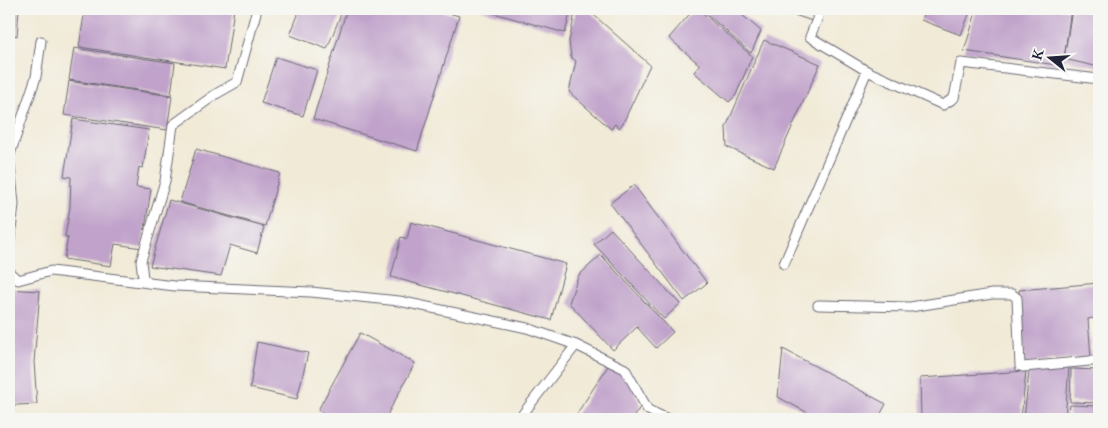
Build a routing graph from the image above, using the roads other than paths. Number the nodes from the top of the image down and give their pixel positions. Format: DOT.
graph roads {
  1 [pos="257,9"];
  2 [pos="820,9"];
  3 [pos="41,41"];
  4 [pos="866,71"];
  5 [pos="1099,79"];
  6 [pos="9,247"];
  7 [pos="784,264"];
  8 [pos="9,272"];
  9 [pos="149,283"];
  10 [pos="818,304"];
  11 [pos="576,345"];
  12 [pos="1099,361"];
  13 [pos="520,419"];
  14 [pos="668,419"];
  1 -- 9 [label="street"];
  2 -- 4 [label="street"];
  3 -- 6 [label="street"];
  4 -- 5 [label="street"];
  4 -- 7 [label="street"];
  8 -- 9 [label="street"];
  9 -- 11 [label="street"];
  10 -- 12 [label="street"];
  11 -- 13 [label="street"];
  11 -- 14 [label="street"];
}
